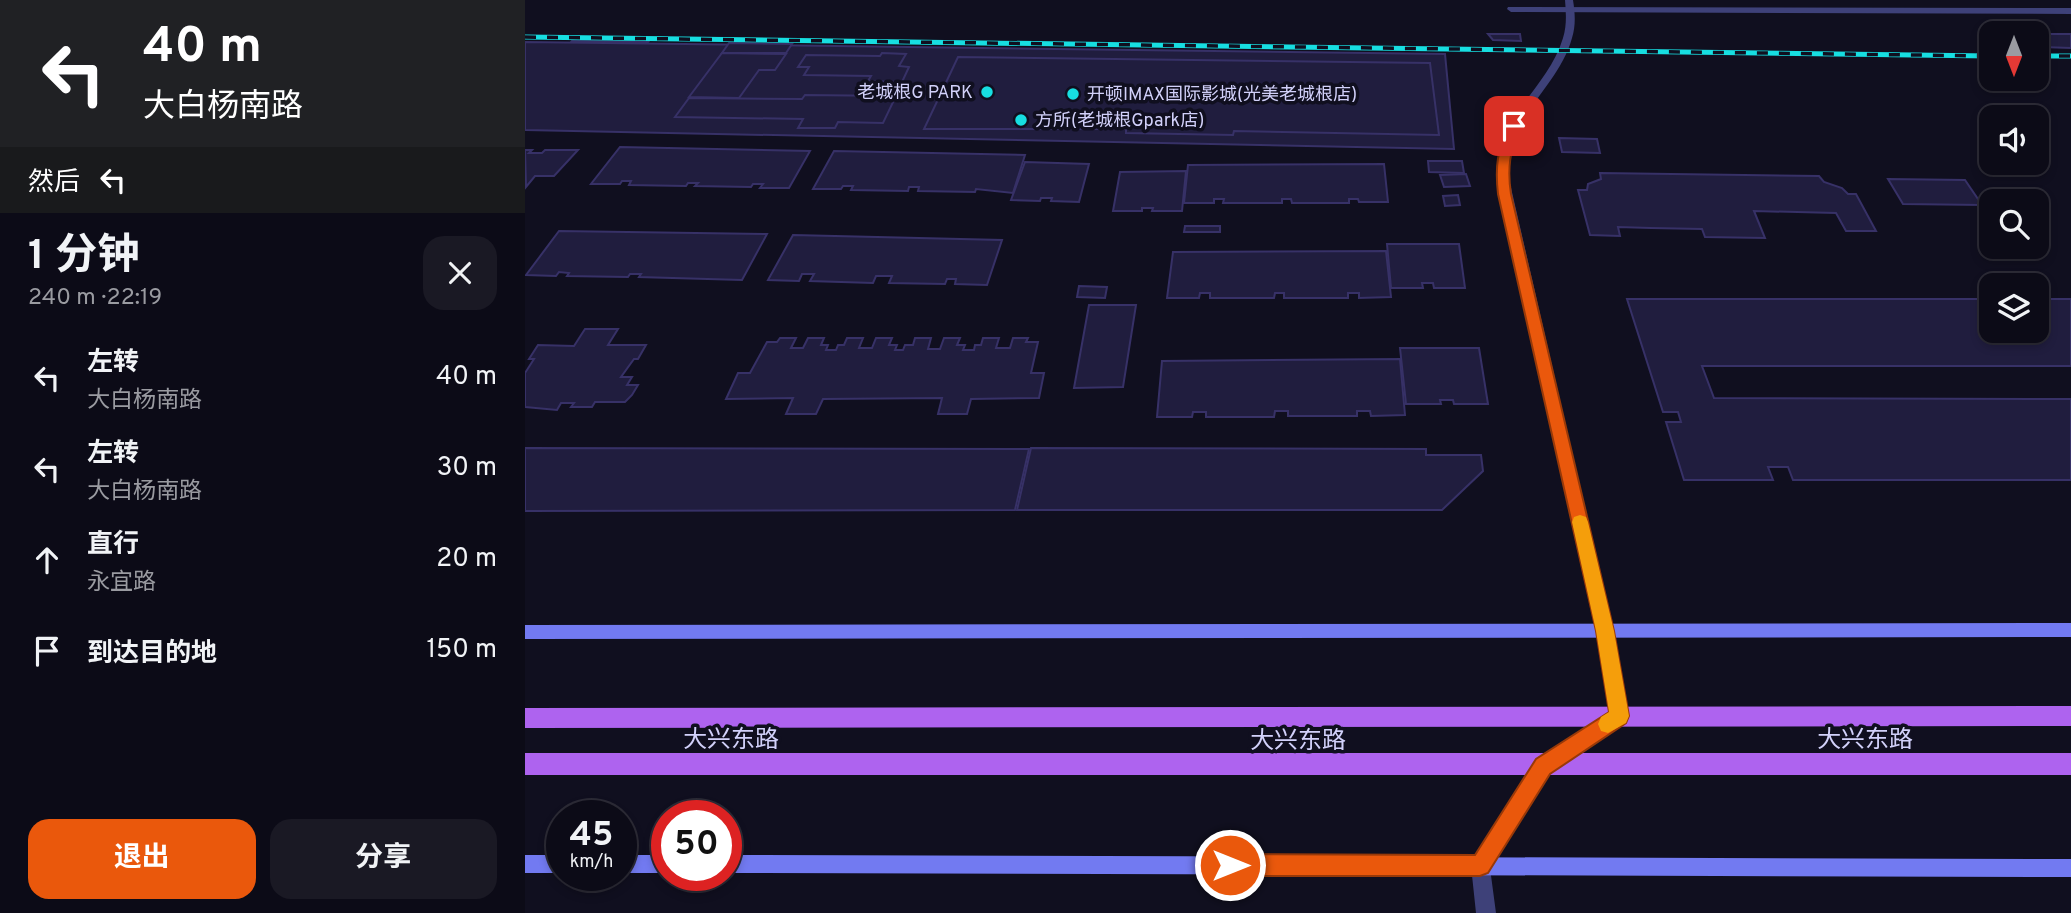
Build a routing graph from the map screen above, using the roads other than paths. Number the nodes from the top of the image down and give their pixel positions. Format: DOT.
graph roads {
  1 [pos="1570,5"];
  2 [pos="1511,9"];
  3 [pos="2071,11"];
  4 [pos="2071,630"];
  5 [pos="1605,631"];
  6 [pos="525,632"];
  7 [pos="1620,716"];
  8 [pos="2071,716"];
  9 [pos="525,718"];
  10 [pos="525,764"];
  11 [pos="2071,764"];
  12 [pos="1543,766"];
  13 [pos="525,864"];
  14 [pos="546,864"];
  15 [pos="742,864"];
  16 [pos="1480,866"];
  17 [pos="2071,868"];
  18 [pos="1486,913"];
  1 -- 2 [label="street"];
  1 -- 3 [label="street"];
  1 -- 5 [label="street"];
  4 -- 5 [label="main road"];
  5 -- 6 [label="main road"];
  5 -- 7 [label="street"];
  7 -- 8 [label="main road, 大兴东路"];
  7 -- 9 [label="main road, 大兴东路"];
  7 -- 12 [label="street"];
  10 -- 12 [label="main road, 大兴东路"];
  11 -- 12 [label="main road, 大兴东路"];
  12 -- 16 [label="street"];
  13 -- 14 [label="main road"];
  15 -- 16 [label="main road"];
  16 -- 17 [label="main road"];
  16 -- 18 [label="street"];
}
